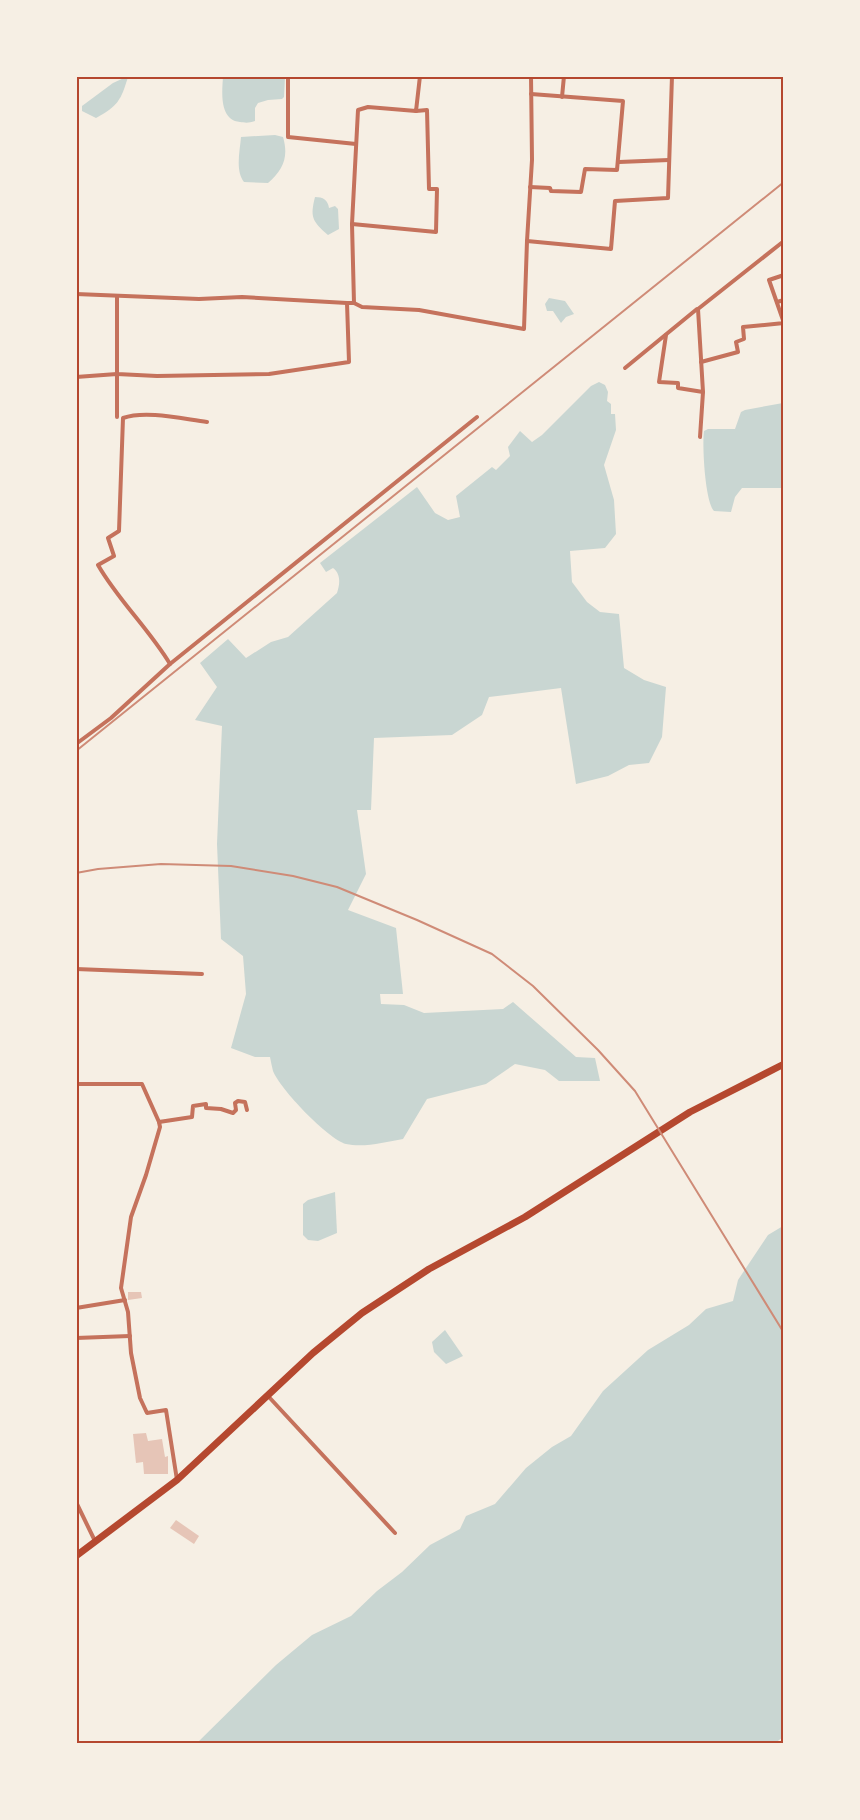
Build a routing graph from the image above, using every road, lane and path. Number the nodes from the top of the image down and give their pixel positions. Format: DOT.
graph roads {
  1 [pos="288,76"];
  2 [pos="420,76"];
  3 [pos="531,76"];
  4 [pos="564,76"];
  5 [pos="672,76"];
  6 [pos="531,94"];
  7 [pos="562,97"];
  8 [pos="416,111"];
  9 [pos="356,144"];
  10 [pos="669,160"];
  11 [pos="619,162"];
  12 [pos="530,187"];
  13 [pos="352,224"];
  14 [pos="527,241"];
  15 [pos="783,241"];
  16 [pos="783,275"];
  17 [pos="76,294"];
  18 [pos="117,297"];
  19 [pos="783,300"];
  20 [pos="777,302"];
  21 [pos="347,303"];
  22 [pos="354,303"];
  23 [pos="698,309"];
  24 [pos="666,335"];
  25 [pos="701,362"];
  26 [pos="626,368"];
  27 [pos="117,374"];
  28 [pos="76,377"];
  29 [pos="703,392"];
  30 [pos="117,417"];
  31 [pos="477,417"];
  32 [pos="207,422"];
  33 [pos="700,437"];
  34 [pos="170,664"];
  35 [pos="76,744"];
  36 [pos="76,969"];
  37 [pos="202,974"];
  38 [pos="783,1064"];
  39 [pos="76,1084"];
  40 [pos="247,1110"];
  41 [pos="159,1122"];
  42 [pos="125,1300"];
  43 [pos="76,1308"];
  44 [pos="130,1336"];
  45 [pos="76,1338"];
  46 [pos="268,1396"];
  47 [pos="177,1480"];
  48 [pos="76,1502"];
  49 [pos="395,1533"];
  50 [pos="95,1541"];
  51 [pos="76,1556"];
  1 -- 9 [label="street"];
  2 -- 8 [label="street"];
  3 -- 6 [label="street"];
  4 -- 7 [label="street"];
  5 -- 10 [label="street"];
  6 -- 7 [label="street"];
  6 -- 12 [label="street"];
  7 -- 11 [label="street"];
  8 -- 9 [label="street"];
  8 -- 13 [label="street"];
  9 -- 13 [label="street"];
  10 -- 11 [label="street"];
  10 -- 14 [label="street"];
  11 -- 12 [label="street"];
  12 -- 14 [label="street"];
  13 -- 22 [label="street"];
  14 -- 22 [label="street"];
  15 -- 23 [label="street"];
  16 -- 20 [label="street"];
  17 -- 18 [label="street"];
  18 -- 21 [label="street"];
  18 -- 27 [label="street"];
  19 -- 20 [label="street"];
  20 -- 25 [label="street"];
  21 -- 22 [label="street"];
  21 -- 27 [label="street"];
  23 -- 24 [label="street"];
  23 -- 25 [label="street"];
  24 -- 26 [label="street"];
  24 -- 29 [label="street"];
  25 -- 29 [label="street"];
  27 -- 28 [label="street"];
  27 -- 30 [label="street"];
  29 -- 33 [label="street"];
  31 -- 34 [label="street"];
  32 -- 34 [label="street"];
  34 -- 35 [label="street"];
  36 -- 37 [label="street"];
  38 -- 46 [label="highway"];
  39 -- 41 [label="street"];
  40 -- 41 [label="street"];
  41 -- 42 [label="street"];
  42 -- 43 [label="street"];
  42 -- 44 [label="street"];
  44 -- 45 [label="street"];
  44 -- 47 [label="street"];
  46 -- 47 [label="highway"];
  46 -- 49 [label="street"];
  47 -- 50 [label="highway"];
  48 -- 50 [label="street"];
  50 -- 51 [label="highway"];
}
